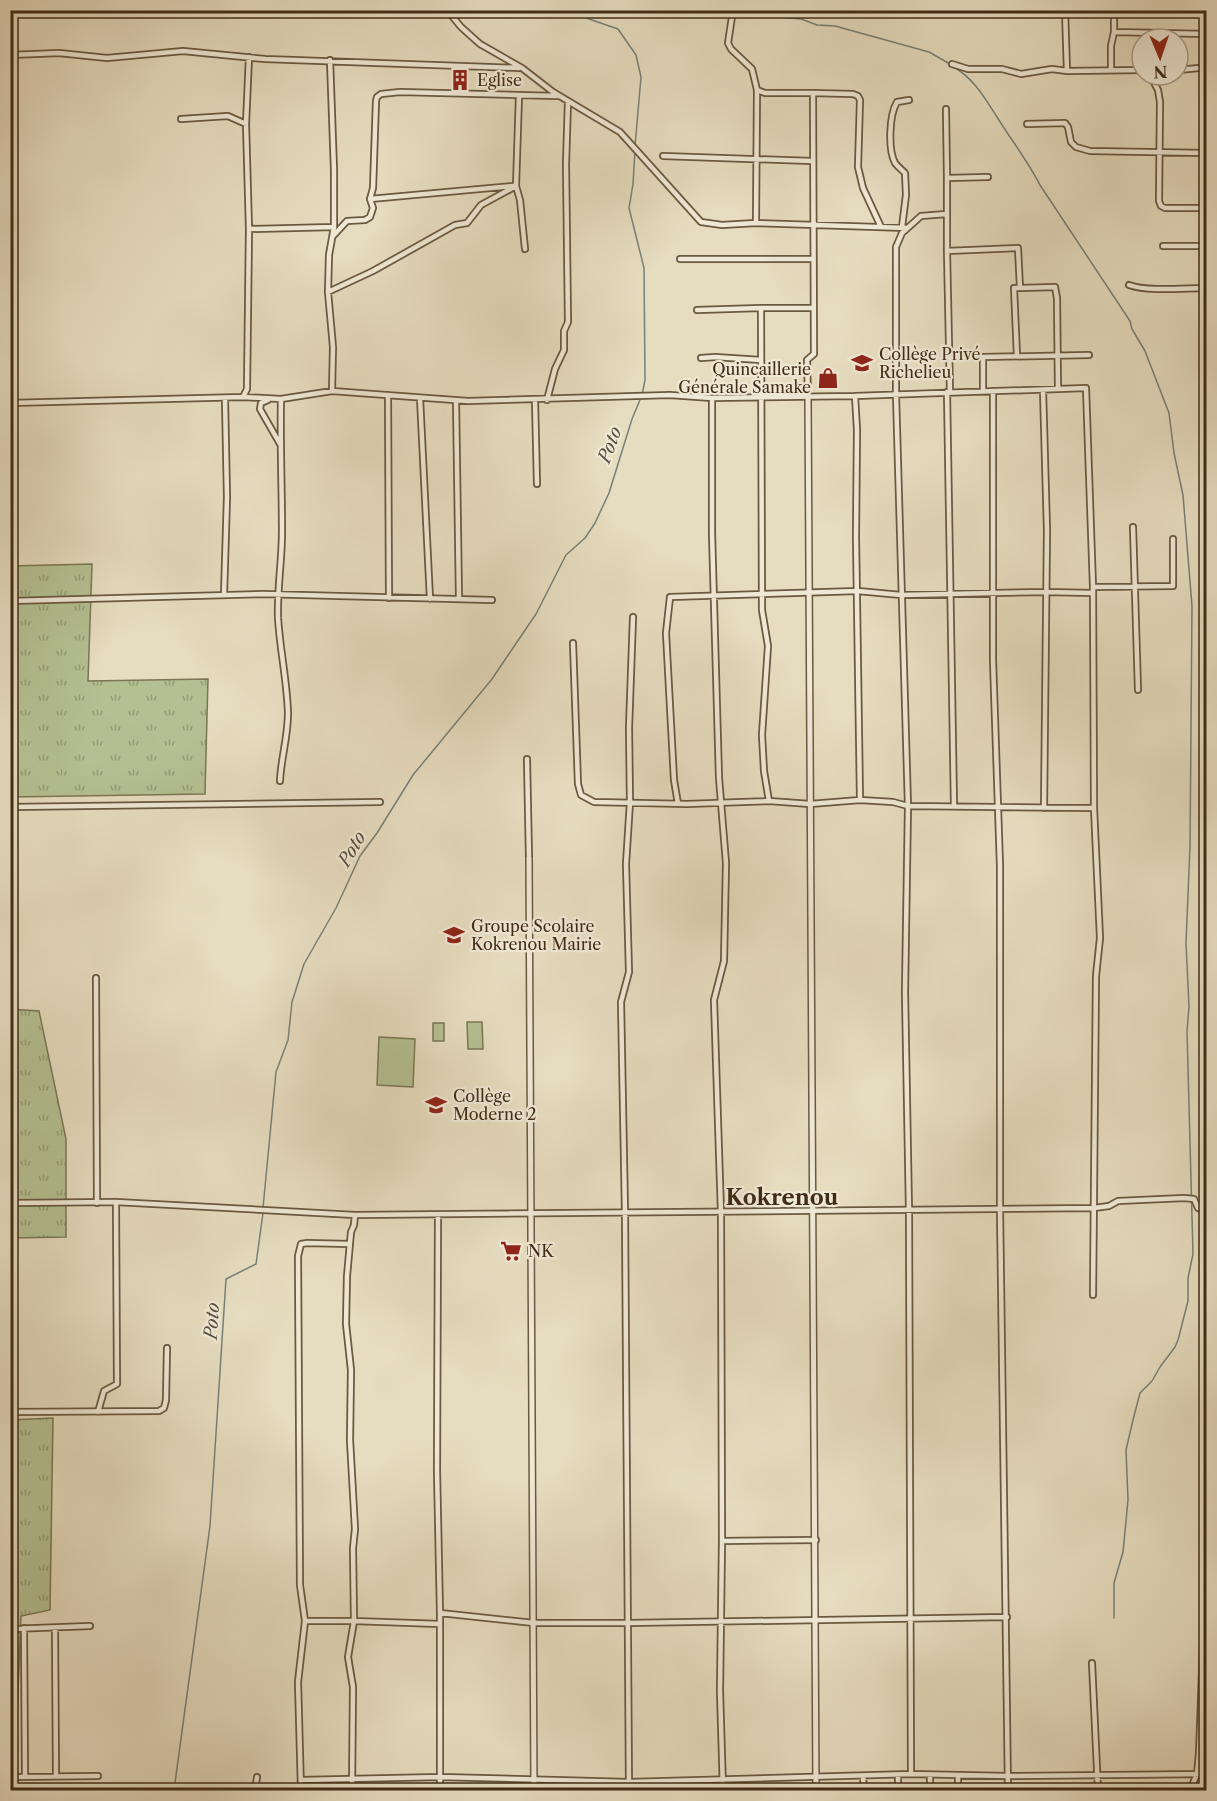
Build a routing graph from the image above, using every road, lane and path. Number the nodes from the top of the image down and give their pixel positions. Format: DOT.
graph roads {
  1 [pos="447,10"];
  2 [pos="734,10"];
  3 [pos="1065,10"];
  4 [pos="1114,10"];
  5 [pos="1114,32"];
  6 [pos="1206,34"];
  7 [pos="10,55"];
  8 [pos="249,57"];
  9 [pos="330,60"];
  10 [pos="952,64"];
  11 [pos="522,68"];
  12 [pos="1199,68"];
  13 [pos="1190,69"];
  14 [pos="1112,70"];
  15 [pos="1130,70"];
  16 [pos="1067,71"];
  17 [pos="1156,87"];
  18 [pos="757,90"];
  19 [pos="813,93"];
  20 [pos="519,96"];
  21 [pos="559,96"];
  22 [pos="909,99"];
  23 [pos="568,100"];
  24 [pos="946,109"];
  25 [pos="181,119"];
  26 [pos="246,123"];
  27 [pos="1027,124"];
  28 [pos="1160,151"];
  29 [pos="1206,153"];
  30 [pos="663,156"];
  31 [pos="756,159"];
  32 [pos="812,161"];
  33 [pos="988,177"];
  34 [pos="947,178"];
  35 [pos="516,186"];
  36 [pos="370,199"];
  37 [pos="1206,208"];
  38 [pos="946,214"];
  39 [pos="756,223"];
  40 [pos="813,225"];
  41 [pos="334,227"];
  42 [pos="881,227"];
  43 [pos="904,227"];
  44 [pos="249,229"];
  45 [pos="333,236"];
  46 [pos="1163,246"];
  47 [pos="1206,246"];
  48 [pos="525,249"];
  49 [pos="947,251"];
  50 [pos="813,259"];
  51 [pos="680,260"];
  52 [pos="1129,285"];
  53 [pos="1020,288"];
  54 [pos="1206,288"];
  55 [pos="328,292"];
  56 [pos="761,308"];
  57 [pos="813,308"];
  58 [pos="698,310"];
  59 [pos="1089,355"];
  60 [pos="1017,356"];
  61 [pos="1058,356"];
  62 [pos="701,358"];
  63 [pos="761,360"];
  64 [pos="1058,389"];
  65 [pos="1042,390"];
  66 [pos="332,391"];
  67 [pos="983,391"];
  68 [pos="993,391"];
  69 [pos="948,392"];
  70 [pos="388,395"];
  71 [pos="896,395"];
  72 [pos="855,396"];
  73 [pos="243,397"];
  74 [pos="761,397"];
  75 [pos="808,397"];
  76 [pos="420,398"];
  77 [pos="712,398"];
  78 [pos="225,399"];
  79 [pos="271,399"];
  80 [pos="281,399"];
  81 [pos="456,400"];
  82 [pos="535,400"];
  83 [pos="547,400"];
  84 [pos="10,403"];
  85 [pos="280,445"];
  86 [pos="537,484"];
  87 [pos="1133,527"];
  88 [pos="1173,539"];
  89 [pos="1135,587"];
  90 [pos="1093,590"];
  91 [pos="858,591"];
  92 [pos="993,592"];
  93 [pos="1046,592"];
  94 [pos="810,594"];
  95 [pos="224,595"];
  96 [pos="278,595"];
  97 [pos="714,595"];
  98 [pos="762,595"];
  99 [pos="901,595"];
  100 [pos="951,595"];
  101 [pos="389,598"];
  102 [pos="430,599"];
  103 [pos="459,600"];
  104 [pos="492,600"];
  105 [pos="10,601"];
  106 [pos="633,617"];
  107 [pos="573,643"];
  108 [pos="1138,690"];
  109 [pos="527,759"];
  110 [pos="280,781"];
  111 [pos="860,800"];
  112 [pos="630,801"];
  113 [pos="769,801"];
  114 [pos="380,802"];
  115 [pos="722,803"];
  116 [pos="678,804"];
  117 [pos="810,804"];
  118 [pos="908,806"];
  119 [pos="954,806"];
  120 [pos="10,807"];
  121 [pos="997,807"];
  122 [pos="1044,808"];
  123 [pos="1094,808"];
  124 [pos="529,858"];
  125 [pos="96,978"];
  126 [pos="116,1202"];
  127 [pos="10,1203"];
  128 [pos="97,1203"];
  129 [pos="1000,1209"];
  130 [pos="1094,1209"];
  131 [pos="814,1211"];
  132 [pos="909,1211"];
  133 [pos="1206,1211"];
  134 [pos="625,1212"];
  135 [pos="531,1213"];
  136 [pos="721,1213"];
  137 [pos="355,1215"];
  138 [pos="438,1215"];
  139 [pos="350,1244"];
  140 [pos="1093,1295"];
  141 [pos="1205,1342"];
  142 [pos="167,1348"];
  143 [pos="10,1412"];
  144 [pos="98,1412"];
  145 [pos="722,1540"];
  146 [pos="816,1540"];
  147 [pos="440,1613"];
  148 [pos="1205,1616"];
  149 [pos="1007,1617"];
  150 [pos="910,1619"];
  151 [pos="816,1620"];
  152 [pos="305,1621"];
  153 [pos="354,1621"];
  154 [pos="534,1623"];
  155 [pos="628,1623"];
  156 [pos="721,1623"];
  157 [pos="440,1624"];
  158 [pos="90,1626"];
  159 [pos="24,1628"];
  160 [pos="55,1628"];
  161 [pos="10,1629"];
  162 [pos="1092,1663"];
  163 [pos="911,1774"];
  164 [pos="1197,1774"];
  165 [pos="1206,1774"];
  166 [pos="898,1775"];
  167 [pos="930,1775"];
  168 [pos="958,1775"];
  169 [pos="1098,1775"];
  170 [pos="56,1776"];
  171 [pos="98,1776"];
  172 [pos="863,1776"];
  173 [pos="1008,1776"];
  174 [pos="10,1777"];
  175 [pos="25,1777"];
  176 [pos="440,1777"];
  177 [pos="816,1777"];
  178 [pos="257,1778"];
  179 [pos="534,1779"];
  180 [pos="723,1779"];
  181 [pos="301,1780"];
  182 [pos="353,1780"];
  183 [pos="629,1782"];
  184 [pos="255,1791"];
  185 [pos="301,1791"];
  186 [pos="352,1791"];
  187 [pos="440,1791"];
  188 [pos="534,1791"];
  189 [pos="629,1791"];
  190 [pos="723,1791"];
  191 [pos="816,1791"];
  192 [pos="864,1791"];
  193 [pos="898,1791"];
  194 [pos="930,1791"];
  195 [pos="958,1791"];
  196 [pos="1008,1791"];
  197 [pos="1098,1791"];
  198 [pos="1190,1791"];
  1 -- 11 [label="street"];
  2 -- 18 [label="street"];
  3 -- 16 [label="street"];
  4 -- 5 [label="street"];
  5 -- 6 [label="street"];
  5 -- 14 [label="street"];
  7 -- 8 [label="street"];
  8 -- 9 [label="street"];
  8 -- 26 [label="street"];
  9 -- 11 [label="street"];
  9 -- 41 [label="street"];
  10 -- 16 [label="street"];
  11 -- 21 [label="street"];
  12 -- 13 [label="street"];
  14 -- 15 [label="street"];
  14 -- 16 [label="street"];
  17 -- 28 [label="street"];
  18 -- 19 [label="street"];
  18 -- 31 [label="street"];
  19 -- 32 [label="street"];
  19 -- 42 [label="street"];
  20 -- 21 [label="street"];
  20 -- 35 [label="street"];
  20 -- 36 [label="street"];
  21 -- 23 [label="street"];
  22 -- 43 [label="street"];
  23 -- 39 [label="street"];
  23 -- 83 [label="street"];
  24 -- 34 [label="street"];
  25 -- 26 [label="street"];
  26 -- 44 [label="street"];
  27 -- 28 [label="street"];
  28 -- 29 [label="street"];
  28 -- 37 [label="street"];
  30 -- 31 [label="street"];
  31 -- 32 [label="street"];
  31 -- 39 [label="street"];
  32 -- 40 [label="street"];
  33 -- 34 [label="street"];
  34 -- 38 [label="street"];
  35 -- 36 [label="street"];
  35 -- 48 [label="street"];
  35 -- 55 [label="street"];
  36 -- 45 [label="street"];
  38 -- 43 [label="street"];
  38 -- 49 [label="street"];
  39 -- 40 [label="street"];
  40 -- 42 [label="street"];
  40 -- 50 [label="street"];
  41 -- 44 [label="street"];
  41 -- 45 [label="street"];
  42 -- 43 [label="street"];
  43 -- 71 [label="street"];
  44 -- 73 [label="street"];
  45 -- 55 [label="street"];
  46 -- 47 [label="street"];
  49 -- 53 [label="street"];
  49 -- 69 [label="street"];
  50 -- 51 [label="street"];
  50 -- 57 [label="street"];
  52 -- 54 [label="street"];
  53 -- 60 [label="street"];
  53 -- 61 [label="street"];
  55 -- 66 [label="street"];
  56 -- 57 [label="street"];
  56 -- 58 [label="street"];
  56 -- 63 [label="street"];
  57 -- 75 [label="street"];
  59 -- 61 [label="street"];
  60 -- 61 [label="street"];
  60 -- 67 [label="street"];
  61 -- 64 [label="street"];
  62 -- 63 [label="street"];
  63 -- 74 [label="street"];
  64 -- 65 [label="street"];
  64 -- 90 [label="street"];
  65 -- 68 [label="street"];
  65 -- 93 [label="street"];
  66 -- 70 [label="street"];
  66 -- 80 [label="street"];
  67 -- 68 [label="street"];
  67 -- 69 [label="street"];
  68 -- 92 [label="street"];
  69 -- 71 [label="street"];
  69 -- 100 [label="street"];
  70 -- 76 [label="street"];
  70 -- 101 [label="street"];
  71 -- 72 [label="street"];
  71 -- 99 [label="street"];
  72 -- 75 [label="street"];
  72 -- 91 [label="street"];
  73 -- 78 [label="street"];
  73 -- 79 [label="street"];
  74 -- 75 [label="street"];
  74 -- 77 [label="street"];
  74 -- 98 [label="street"];
  75 -- 94 [label="street"];
  76 -- 81 [label="street"];
  76 -- 102 [label="street"];
  77 -- 83 [label="street"];
  77 -- 97 [label="street"];
  78 -- 84 [label="street"];
  78 -- 95 [label="street"];
  79 -- 80 [label="street"];
  79 -- 85 [label="street"];
  80 -- 85 [label="street"];
  81 -- 82 [label="street"];
  81 -- 103 [label="street"];
  82 -- 83 [label="street"];
  82 -- 86 [label="street"];
  85 -- 96 [label="street"];
  87 -- 89 [label="street"];
  88 -- 89 [label="street"];
  89 -- 90 [label="street"];
  89 -- 108 [label="street"];
  90 -- 93 [label="street"];
  90 -- 123 [label="street"];
  91 -- 94 [label="street"];
  91 -- 99 [label="street"];
  91 -- 111 [label="street"];
  92 -- 93 [label="street"];
  92 -- 100 [label="street"];
  92 -- 121 [label="street"];
  93 -- 122 [label="street"];
  94 -- 98 [label="street"];
  94 -- 117 [label="street"];
  95 -- 96 [label="street"];
  95 -- 105 [label="street"];
  96 -- 101 [label="street"];
  96 -- 110 [label="street"];
  97 -- 98 [label="street"];
  97 -- 115 [label="street"];
  97 -- 116 [label="street"];
  98 -- 113 [label="street"];
  99 -- 100 [label="street"];
  99 -- 118 [label="street"];
  100 -- 119 [label="street"];
  101 -- 102 [label="street"];
  102 -- 103 [label="street"];
  103 -- 104 [label="street"];
  106 -- 112 [label="street"];
  107 -- 112 [label="street"];
  109 -- 124 [label="street"];
  111 -- 117 [label="street"];
  111 -- 118 [label="street"];
  112 -- 116 [label="street"];
  112 -- 134 [label="street"];
  113 -- 115 [label="street"];
  113 -- 117 [label="street"];
  114 -- 120 [label="street"];
  115 -- 116 [label="street"];
  115 -- 136 [label="street"];
  117 -- 131 [label="street"];
  118 -- 119 [label="street"];
  118 -- 132 [label="street"];
  119 -- 121 [label="street"];
  121 -- 122 [label="street"];
  121 -- 129 [label="street"];
  122 -- 123 [label="street"];
  123 -- 130 [label="street"];
  124 -- 135 [label="street"];
  125 -- 128 [label="street"];
  126 -- 128 [label="street"];
  126 -- 137 [label="street"];
  126 -- 144 [label="street"];
  127 -- 128 [label="street"];
  129 -- 130 [label="street"];
  129 -- 132 [label="street"];
  129 -- 149 [label="street"];
  130 -- 133 [label="street"];
  130 -- 140 [label="street"];
  131 -- 132 [label="street"];
  131 -- 136 [label="street"];
  131 -- 146 [label="street"];
  132 -- 150 [label="street"];
  134 -- 135 [label="street"];
  134 -- 136 [label="street"];
  134 -- 155 [label="street"];
  135 -- 138 [label="street"];
  135 -- 154 [label="street"];
  136 -- 145 [label="street"];
  137 -- 138 [label="street"];
  137 -- 139 [label="street"];
  138 -- 147 [label="street"];
  139 -- 152 [label="street"];
  139 -- 153 [label="street"];
  141 -- 148 [label="street"];
  142 -- 144 [label="street"];
  143 -- 144 [label="street"];
  145 -- 146 [label="street"];
  145 -- 156 [label="street"];
  146 -- 151 [label="street"];
  147 -- 154 [label="street"];
  147 -- 157 [label="street"];
  148 -- 164 [label="street"];
  149 -- 150 [label="street"];
  149 -- 173 [label="street"];
  150 -- 151 [label="street"];
  150 -- 163 [label="street"];
  151 -- 156 [label="street"];
  151 -- 177 [label="street"];
  152 -- 153 [label="street"];
  152 -- 181 [label="street"];
  153 -- 157 [label="street"];
  153 -- 182 [label="street"];
  154 -- 155 [label="street"];
  154 -- 179 [label="street"];
  155 -- 156 [label="street"];
  155 -- 183 [label="street"];
  156 -- 180 [label="street"];
  157 -- 176 [label="street"];
  158 -- 160 [label="street"];
  159 -- 160 [label="street"];
  159 -- 161 [label="street"];
  159 -- 175 [label="street"];
  160 -- 170 [label="street"];
  162 -- 169 [label="street"];
  163 -- 166 [label="street"];
  163 -- 167 [label="street"];
  164 -- 165 [label="street"];
  164 -- 169 [label="street"];
  164 -- 198 [label="street"];
  166 -- 172 [label="street"];
  166 -- 193 [label="street"];
  167 -- 168 [label="street"];
  167 -- 194 [label="street"];
  168 -- 173 [label="street"];
  168 -- 195 [label="street"];
  169 -- 173 [label="street"];
  169 -- 197 [label="street"];
  170 -- 171 [label="street"];
  170 -- 175 [label="street"];
  172 -- 177 [label="street"];
  172 -- 192 [label="street"];
  173 -- 196 [label="street"];
  174 -- 175 [label="street"];
  176 -- 179 [label="street"];
  176 -- 182 [label="street"];
  176 -- 187 [label="street"];
  177 -- 180 [label="street"];
  177 -- 191 [label="street"];
  178 -- 184 [label="street"];
  179 -- 183 [label="street"];
  179 -- 188 [label="street"];
  180 -- 183 [label="street"];
  180 -- 190 [label="street"];
  181 -- 182 [label="street"];
  181 -- 185 [label="street"];
  182 -- 186 [label="street"];
  183 -- 189 [label="street"];
}
